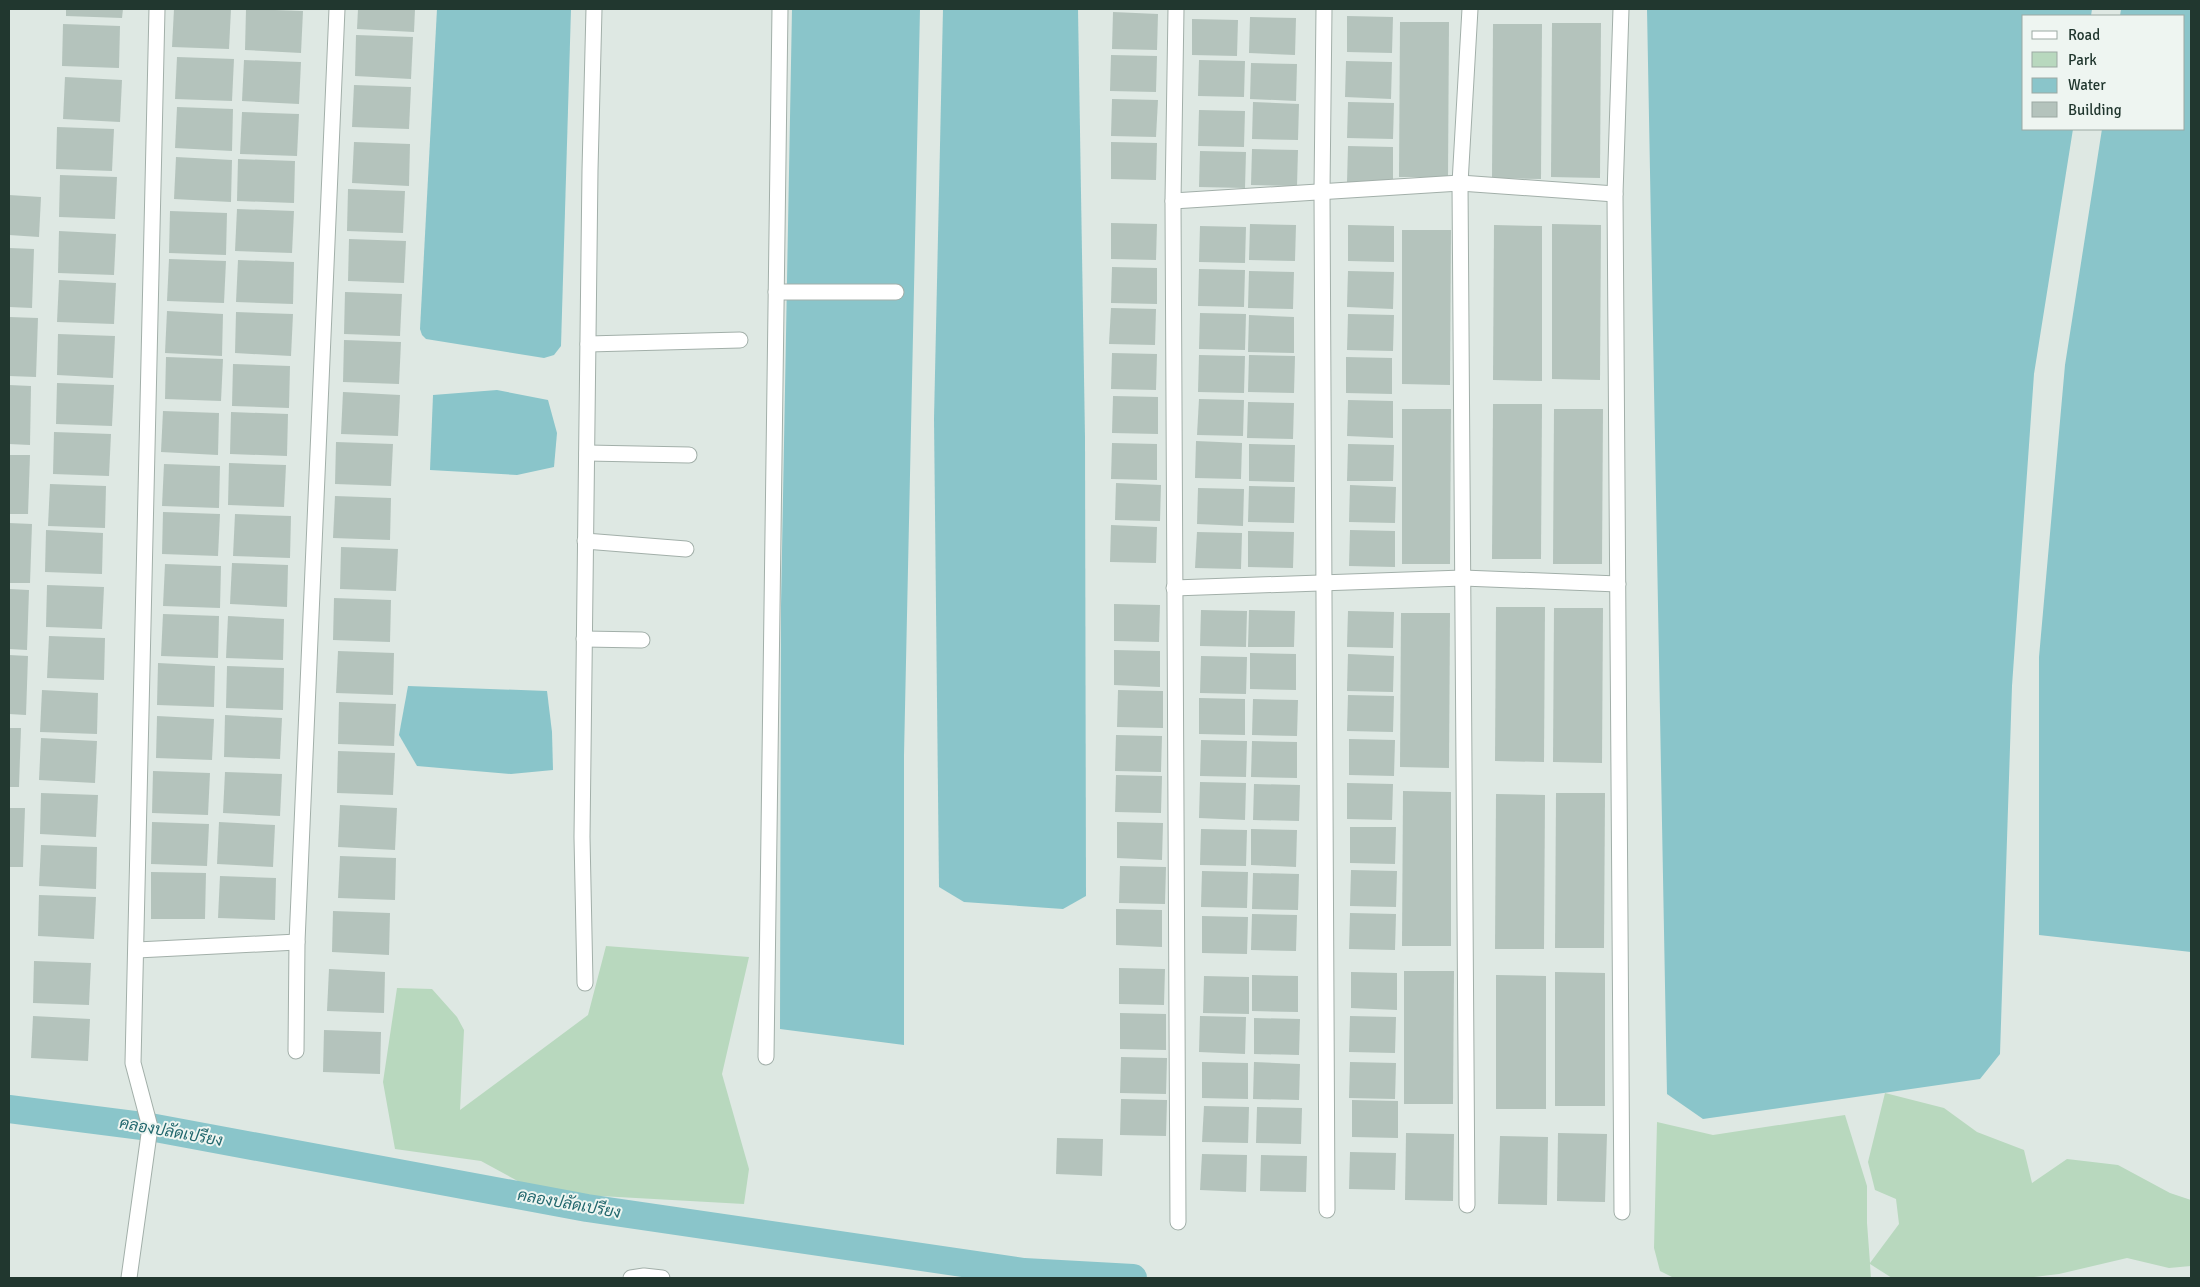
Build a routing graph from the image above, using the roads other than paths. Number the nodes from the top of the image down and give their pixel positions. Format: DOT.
graph roads {
  1 [pos="157,9"];
  2 [pos="336,9"];
  3 [pos="594,9"];
  4 [pos="780,9"];
  5 [pos="1176,9"];
  6 [pos="1324,9"];
  7 [pos="1470,9"];
  8 [pos="1621,9"];
  9 [pos="1460,183"];
  10 [pos="1322,191"];
  11 [pos="1615,194"];
  12 [pos="1174,201"];
  13 [pos="776,292"];
  14 [pos="896,292"];
  15 [pos="740,340"];
  16 [pos="588,344"];
  17 [pos="586,453"];
  18 [pos="689,455"];
  19 [pos="586,541"];
  20 [pos="686,549"];
  21 [pos="1463,578"];
  22 [pos="1324,582"];
  23 [pos="1618,584"];
  24 [pos="1174,588"];
  25 [pos="584,639"];
  26 [pos="642,640"];
  27 [pos="296,942"];
  28 [pos="137,950"];
  29 [pos="585,983"];
  30 [pos="296,1051"];
  31 [pos="766,1058"];
  32 [pos="1467,1205"];
  33 [pos="1327,1210"];
  34 [pos="1622,1212"];
  35 [pos="1178,1222"];
  36 [pos="129,1278"];
  37 [pos="631,1278"];
  38 [pos="662,1278"];
  1 -- 28 [label="street"];
  2 -- 27 [label="street"];
  3 -- 16 [label="street"];
  4 -- 13 [label="street"];
  5 -- 12 [label="street"];
  6 -- 10 [label="street"];
  7 -- 9 [label="street"];
  8 -- 11 [label="street"];
  9 -- 10 [label="street"];
  9 -- 11 [label="street"];
  9 -- 21 [label="street"];
  10 -- 12 [label="street"];
  10 -- 22 [label="street"];
  11 -- 23 [label="street"];
  12 -- 24 [label="street"];
  13 -- 14 [label="street"];
  13 -- 31 [label="street"];
  15 -- 16 [label="street"];
  16 -- 17 [label="street"];
  17 -- 18 [label="street"];
  17 -- 19 [label="street"];
  19 -- 20 [label="street"];
  19 -- 25 [label="street"];
  21 -- 22 [label="street"];
  21 -- 23 [label="street"];
  21 -- 32 [label="street"];
  22 -- 24 [label="street"];
  22 -- 33 [label="street"];
  23 -- 34 [label="street"];
  24 -- 35 [label="street"];
  25 -- 26 [label="street"];
  25 -- 29 [label="street"];
  27 -- 28 [label="street"];
  27 -- 30 [label="street"];
  28 -- 36 [label="street"];
  37 -- 38 [label="street"];
}
